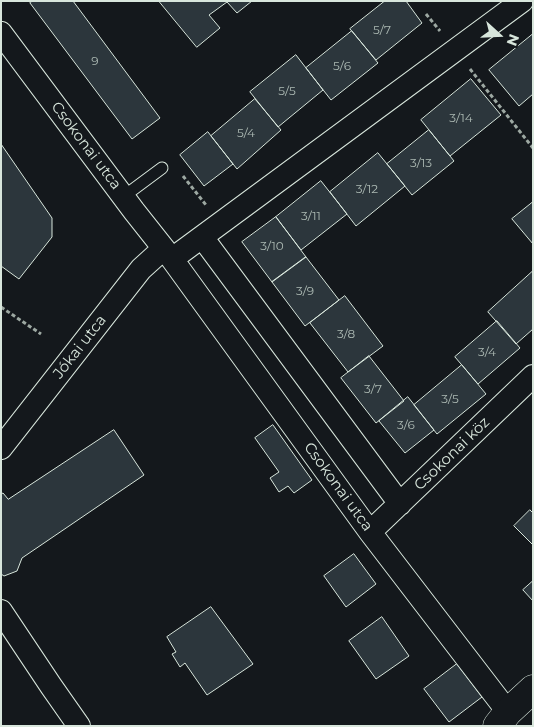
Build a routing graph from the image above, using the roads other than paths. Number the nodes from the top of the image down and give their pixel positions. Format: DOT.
graph roads {
  1 [pos="522,1"];
  2 [pos="1,33"];
  3 [pos="162,168"];
  4 [pos="123,197"];
  5 [pos="202,237"];
  6 [pos="167,254"];
  7 [pos="533,376"];
  8 [pos="1,448"];
  9 [pos="400,504"];
  10 [pos="370,532"];
  11 [pos="1,611"];
  12 [pos="519,705"];
  13 [pos="79,726"];
  1 -- 5 [label="street"];
  2 -- 4 [label="street, Csokonai utca"];
  3 -- 4 [label="lane"];
  4 -- 6 [label="street, Csokonai utca"];
  5 -- 6 [label="street"];
  5 -- 9 [label="street"];
  6 -- 8 [label="street, Jókai utca"];
  6 -- 10 [label="street, Csokonai utca"];
  7 -- 9 [label="street, Csokonai köz"];
  9 -- 10 [label="street, Csokonai köz"];
  10 -- 12 [label="street, Csokonai utca"];
  11 -- 13 [label="street"];
}
